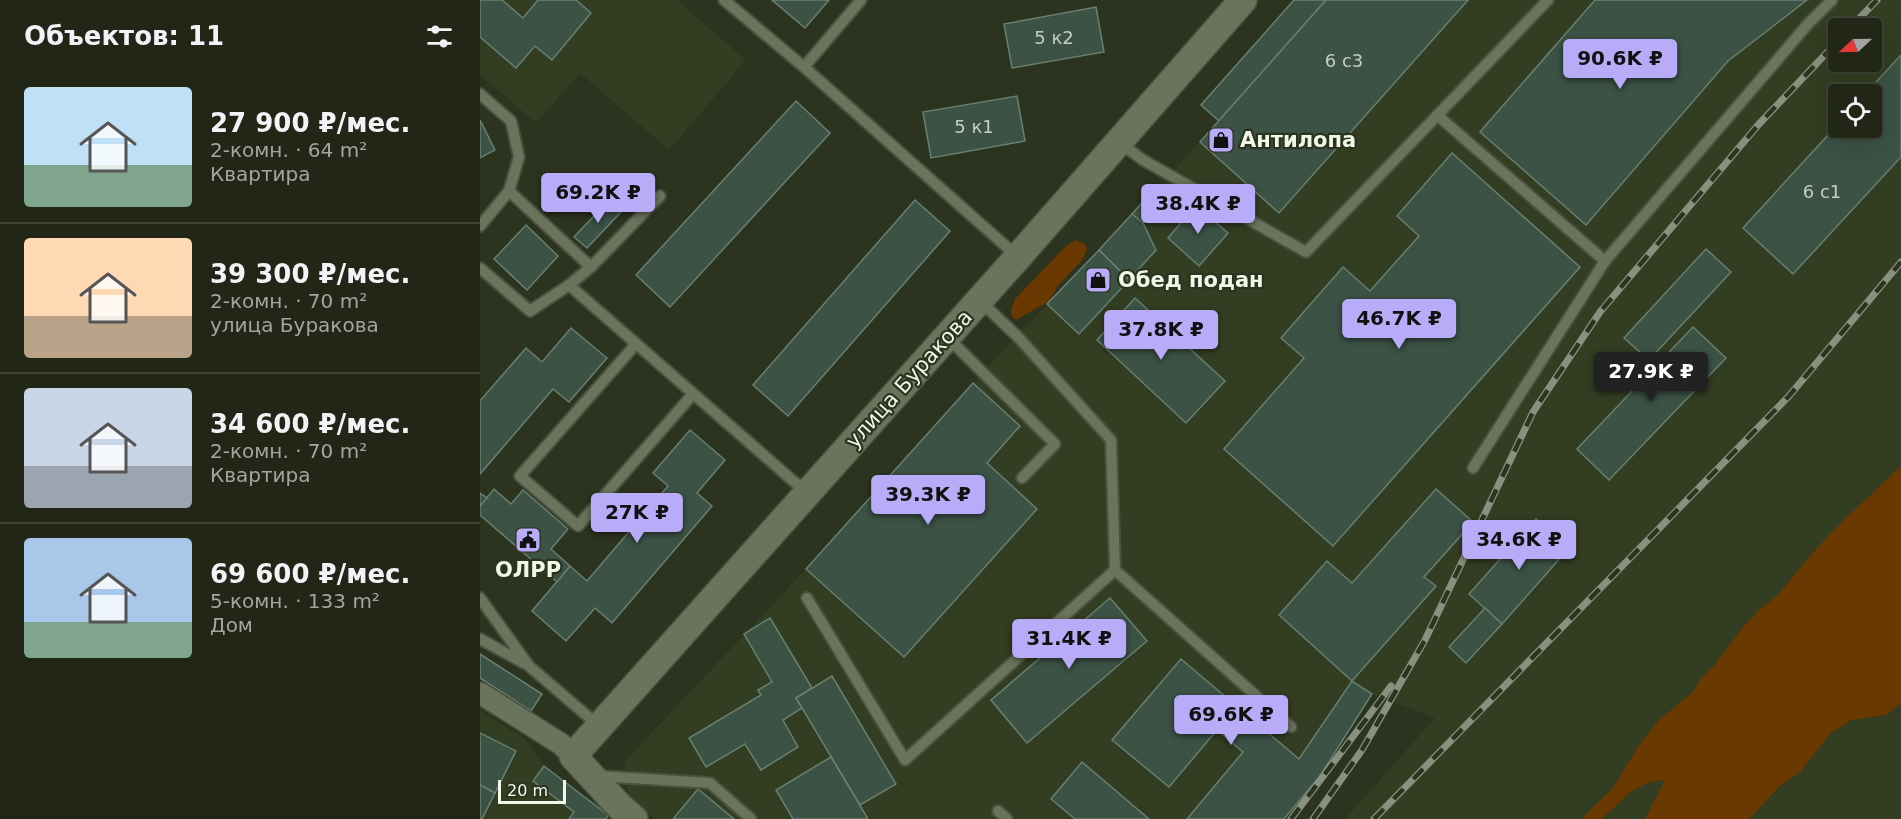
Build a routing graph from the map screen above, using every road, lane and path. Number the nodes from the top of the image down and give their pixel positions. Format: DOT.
graph roads {
  1 [pos="724,0"];
  2 [pos="861,0"];
  3 [pos="1244,0"];
  4 [pos="1548,0"];
  5 [pos="1832,0"];
  6 [pos="804,67"];
  7 [pos="480,94"];
  8 [pos="1437,115"];
  9 [pos="1119,142"];
  10 [pos="509,191"];
  11 [pos="660,196"];
  12 [pos="480,226"];
  13 [pos="1018,257"];
  14 [pos="1605,261"];
  15 [pos="591,267"];
  16 [pos="480,268"];
  17 [pos="569,285"];
  18 [pos="979,300"];
  19 [pos="947,337"];
  20 [pos="636,344"];
  21 [pos="693,394"];
  22 [pos="1473,468"];
  23 [pos="1023,478"];
  24 [pos="807,494"];
  25 [pos="1115,570"];
  26 [pos="480,598"];
  27 [pos="807,598"];
  28 [pos="480,639"];
  29 [pos="529,666"];
  30 [pos="480,693"];
  31 [pos="599,726"];
  32 [pos="1291,727"];
  33 [pos="573,756"];
  34 [pos="592,776"];
  35 [pos="998,811"];
  36 [pos="634,819"];
  37 [pos="751,819"];
  38 [pos="1007,819"];
  1 -- 6 [label="lane"];
  2 -- 6 [label="lane"];
  3 -- 9 [label="street, улица Буракова"];
  4 -- 8 [label="lane"];
  5 -- 14 [label="lane"];
  6 -- 13 [label="lane"];
  7 -- 10 [label="lane"];
  8 -- 9 [label="lane"];
  8 -- 14 [label="lane"];
  9 -- 13 [label="street, улица Буракова"];
  10 -- 12 [label="lane"];
  10 -- 15 [label="lane"];
  11 -- 15 [label="lane"];
  13 -- 18 [label="street, улица Буракова"];
  14 -- 22 [label="lane"];
  15 -- 17 [label="lane"];
  16 -- 17 [label="lane"];
  17 -- 20 [label="lane"];
  18 -- 19 [label="street, улица Буракова"];
  18 -- 25 [label="lane"];
  19 -- 23 [label="lane"];
  19 -- 24 [label="street, улица Буракова"];
  20 -- 21 [label="lane"];
  20 -- 21 [label="lane"];
  21 -- 24 [label="lane"];
  24 -- 31 [label="street, улица Буракова"];
  25 -- 27 [label="lane"];
  25 -- 32 [label="lane"];
  26 -- 29 [label="lane"];
  28 -- 29 [label="lane"];
  29 -- 31 [label="lane"];
  30 -- 33 [label="street"];
  31 -- 33 [label="street, улица Буракова"];
  33 -- 34 [label="street"];
  34 -- 36 [label="street"];
  34 -- 37 [label="lane"];
  35 -- 38 [label="lane"];
}
